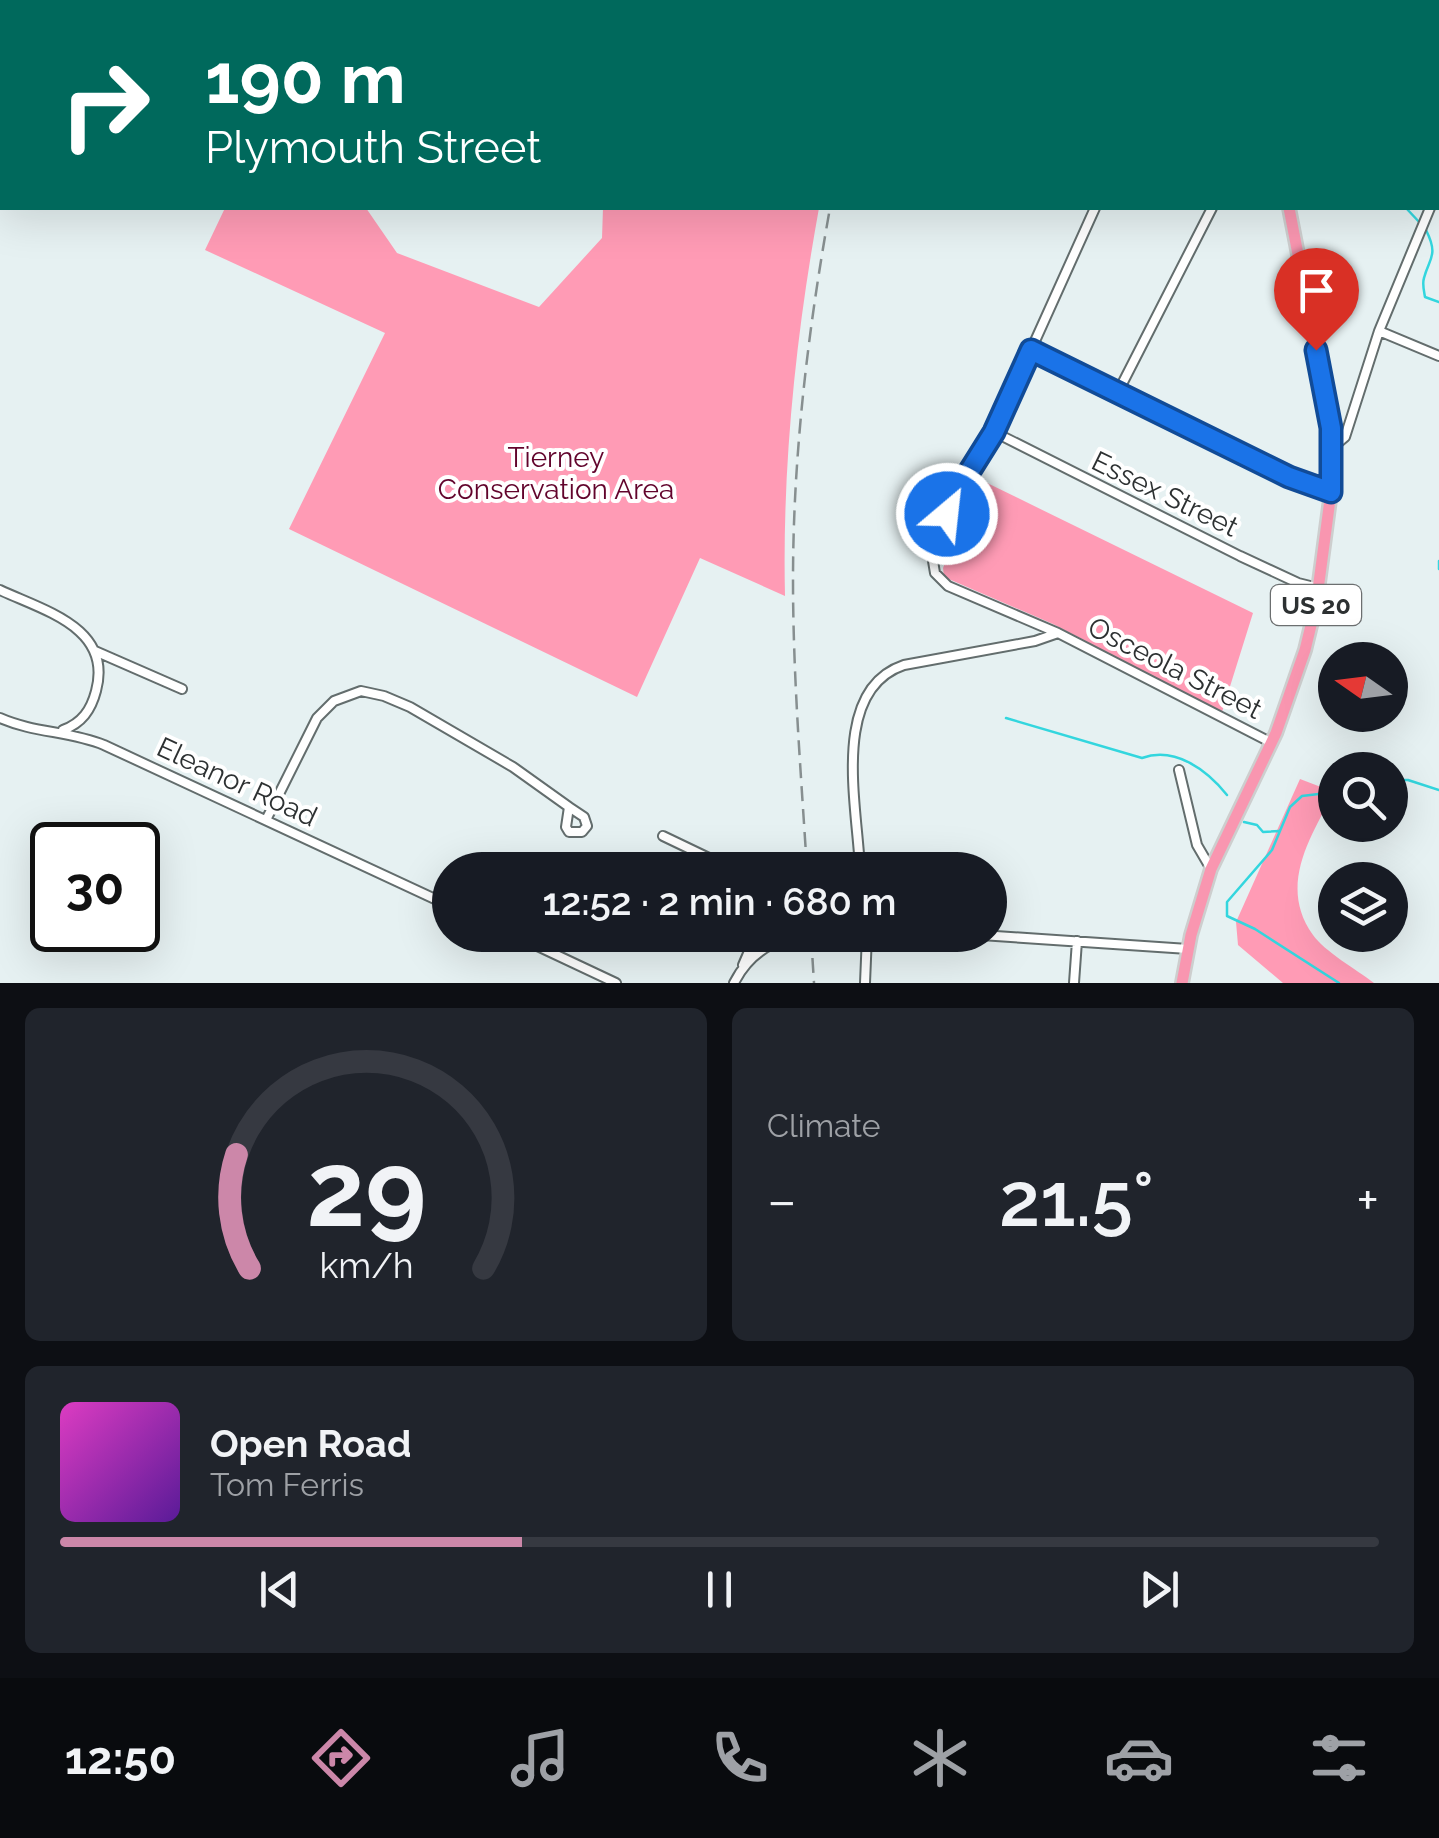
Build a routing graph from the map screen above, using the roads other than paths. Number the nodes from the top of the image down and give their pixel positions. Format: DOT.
graph roads {
  1 [pos="1094,210"];
  2 [pos="1211,210"];
  3 [pos="1288,210"];
  4 [pos="1429,210"];
  5 [pos="1378,330"];
  6 [pos="1031,350"];
  7 [pos="1439,356"];
  8 [pos="1118,392"];
  9 [pos="994,432"];
  10 [pos="1332,448"];
  11 [pos="1331,492"];
  12 [pos="1318,588"];
  13 [pos="0,590"];
  14 [pos="1058,633"];
  15 [pos="95,651"];
  16 [pos="182,689"];
  17 [pos="0,718"];
  18 [pos="58,731"];
  19 [pos="1272,743"];
  20 [pos="1179,770"];
  21 [pos="569,807"];
  22 [pos="266,820"];
  23 [pos="663,836"];
  24 [pos="696,852"];
  25 [pos="859,852"];
  26 [pos="1211,869"];
  27 [pos="432,898"];
  28 [pos="1007,937"];
  29 [pos="1077,941"];
  30 [pos="1188,949"];
  31 [pos="550,952"];
  32 [pos="748,952"];
  33 [pos="761,952"];
  34 [pos="867,952"];
  35 [pos="741,969"];
  36 [pos="616,983"];
  37 [pos="734,983"];
  38 [pos="865,983"];
  39 [pos="1074,983"];
  40 [pos="1182,983"];
  1 -- 6 [label="street"];
  2 -- 8 [label="street"];
  3 -- 10 [label="highway, US 20"];
  4 -- 5 [label="street"];
  5 -- 7 [label="street"];
  5 -- 10 [label="street"];
  6 -- 8 [label="street"];
  6 -- 9 [label="street"];
  8 -- 11 [label="street"];
  9 -- 12 [label="street, Essex Street"];
  9 -- 14 [label="street, Osceola Street"];
  10 -- 11 [label="highway, US 20"];
  11 -- 12 [label="highway, US 20"];
  12 -- 19 [label="highway, US 20"];
  13 -- 15 [label="street"];
  14 -- 19 [label="street, Osceola Street"];
  14 -- 25 [label="street"];
  15 -- 16 [label="street"];
  15 -- 18 [label="street"];
  17 -- 18 [label="street, Eleanor Road"];
  18 -- 22 [label="street, Eleanor Road"];
  19 -- 26 [label="highway, US 20"];
  20 -- 26 [label="street"];
  21 -- 22 [label="street"];
  22 -- 27 [label="street, Eleanor Road"];
  23 -- 24 [label="street"];
  26 -- 30 [label="highway, US 20"];
  28 -- 29 [label="street"];
  29 -- 30 [label="street"];
  29 -- 39 [label="street"];
  30 -- 40 [label="highway, US 20"];
  31 -- 36 [label="street"];
  32 -- 35 [label="street"];
  33 -- 35 [label="street"];
  34 -- 38 [label="street"];
  35 -- 37 [label="street"];
}
